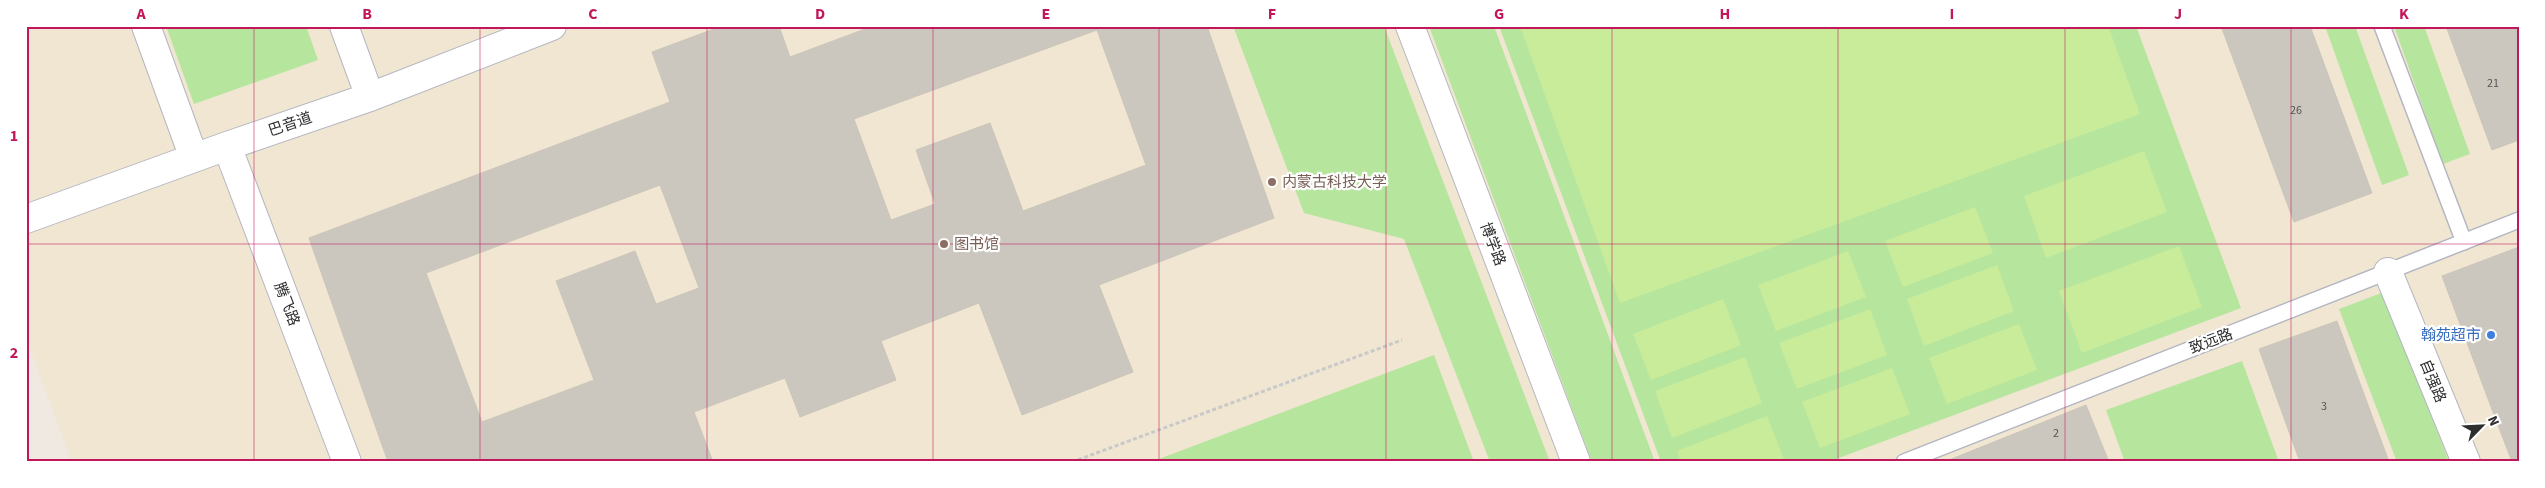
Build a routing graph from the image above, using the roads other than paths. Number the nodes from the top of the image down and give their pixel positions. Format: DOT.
graph roads {
  1 [pos="146,26"];
  2 [pos="344,26"];
  3 [pos="552,26"];
  4 [pos="1410,26"];
  5 [pos="2382,26"];
  6 [pos="370,97"];
  7 [pos="227,146"];
  8 [pos="194,158"];
  9 [pos="26,219"];
  10 [pos="2519,220"];
  11 [pos="2464,242"];
  12 [pos="2388,272"];
  13 [pos="346,462"];
  14 [pos="1576,462"];
  15 [pos="1904,462"];
  16 [pos="2466,462"];
  1 -- 8 [label="street"];
  2 -- 6 [label="street"];
  3 -- 6 [label="street, 巴音道"];
  4 -- 14 [label="street, 博学路"];
  5 -- 11 [label="lane"];
  6 -- 7 [label="street, 巴音道"];
  7 -- 8 [label="street, 巴音道"];
  7 -- 13 [label="street, 腾飞路"];
  8 -- 9 [label="street, 巴音道"];
  10 -- 11 [label="lane, 致远路"];
  11 -- 12 [label="lane, 致远路"];
  12 -- 15 [label="lane, 致远路"];
  12 -- 16 [label="street, 自强路"];
}
